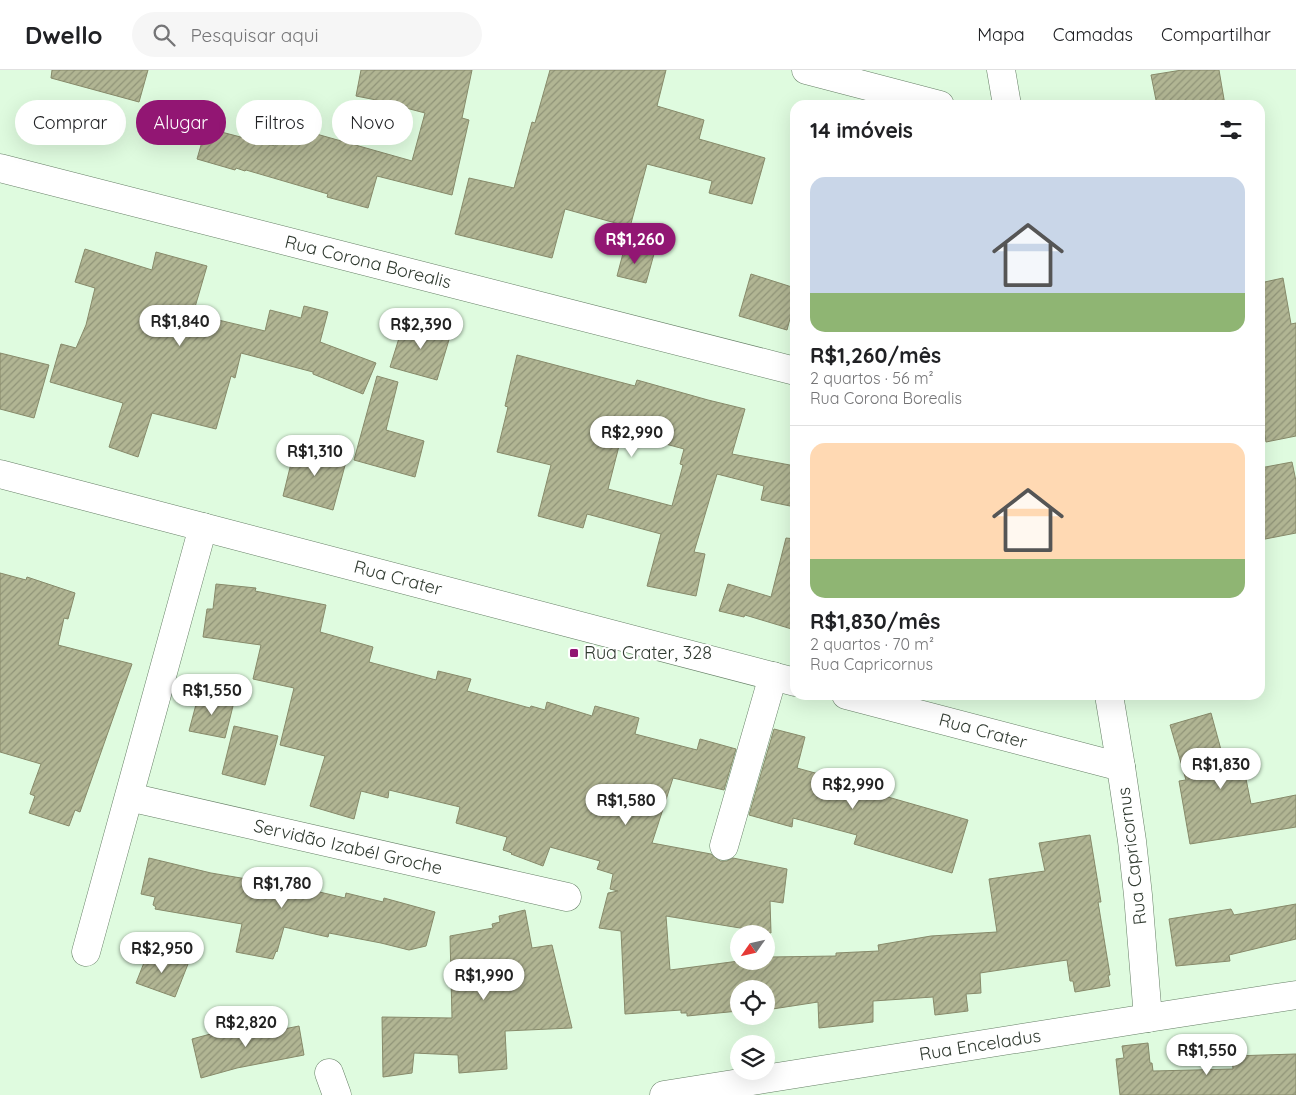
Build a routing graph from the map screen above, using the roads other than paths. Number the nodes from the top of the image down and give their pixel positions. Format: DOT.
graph roads {
  1 [pos="806,70"];
  2 [pos="1001,70"];
  3 [pos="921,100"];
  4 [pos="1006,100"];
  5 [pos="0,168"];
  6 [pos="790,370"];
  7 [pos="0,474"];
  8 [pos="203,526"];
  9 [pos="784,679"];
  10 [pos="865,700"];
  11 [pos="1110,700"];
  12 [pos="1121,767"];
  13 [pos="129,797"];
  14 [pos="724,846"];
  15 [pos="567,897"];
  16 [pos="86,952"];
  17 [pos="1296,995"];
  18 [pos="1148,1018"];
  19 [pos="664,1095"];
  1 -- 3 [label="street"];
  2 -- 4 [label="street"];
  5 -- 6 [label="street, Rua Corona Borealis"];
  7 -- 8 [label="street, Rua Crater"];
  8 -- 9 [label="street, Rua Crater"];
  8 -- 13 [label="street"];
  9 -- 14 [label="street"];
  10 -- 12 [label="street, Rua Crater"];
  11 -- 12 [label="street, Rua Capricornus"];
  12 -- 18 [label="street, Rua Capricornus"];
  13 -- 15 [label="street, Servidão Izabél Groche"];
  13 -- 16 [label="street"];
  17 -- 18 [label="street, Rua Enceladus"];
  18 -- 19 [label="street, Rua Enceladus"];
}
